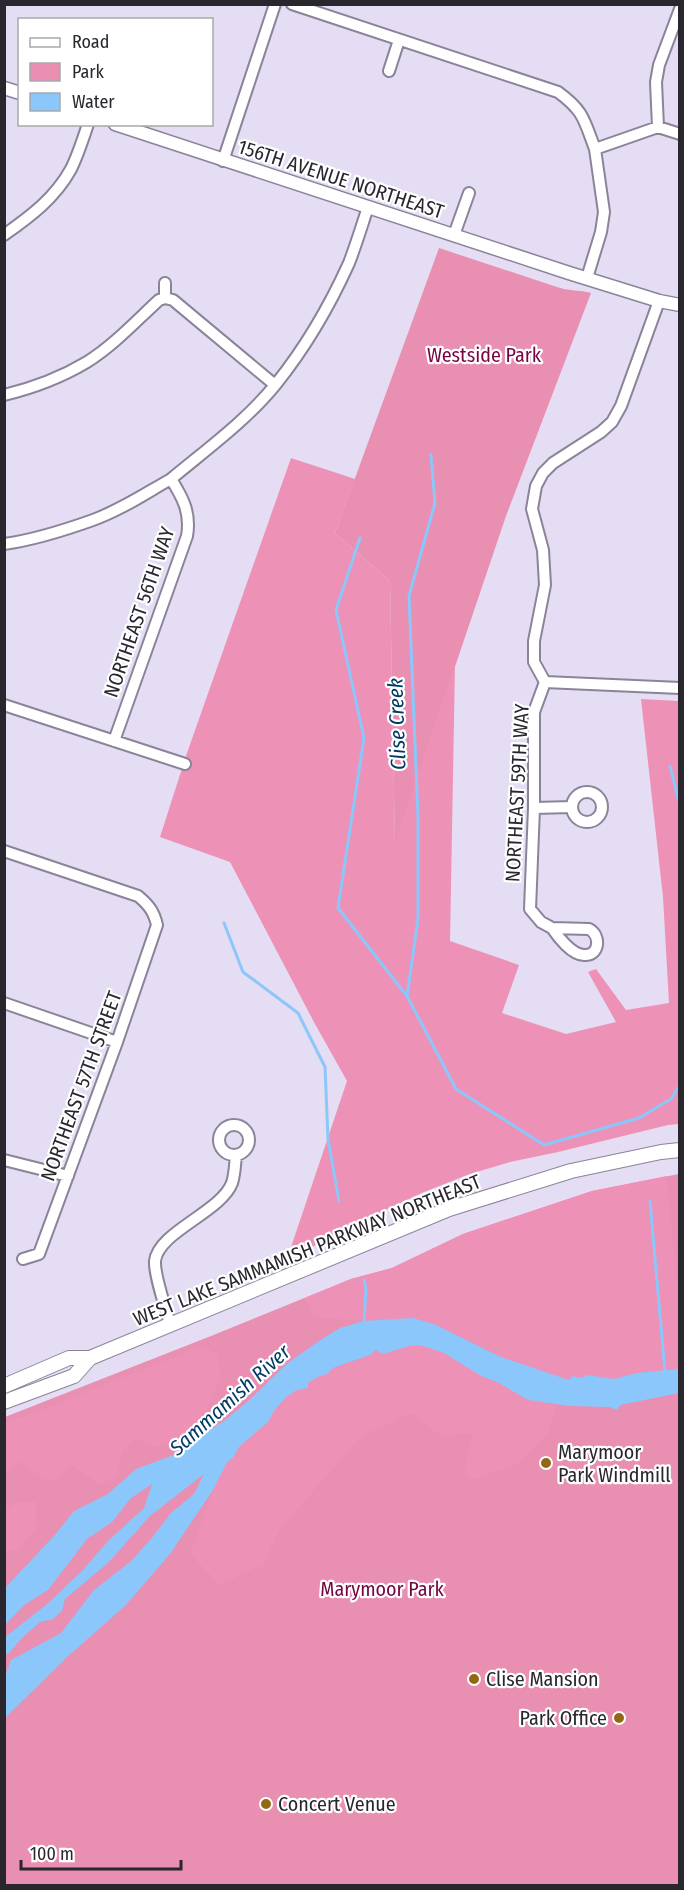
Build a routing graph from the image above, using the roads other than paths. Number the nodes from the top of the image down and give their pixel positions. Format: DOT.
graph roads {
  1 [pos="275,4"];
  2 [pos="292,4"];
  3 [pos="680,9"];
  4 [pos="399,40"];
  5 [pos="388,71"];
  6 [pos="87,126"];
  7 [pos="121,126"];
  8 [pos="658,127"];
  9 [pos="680,134"];
  10 [pos="595,149"];
  11 [pos="223,161"];
  12 [pos="469,192"];
  13 [pos="368,207"];
  14 [pos="4,235"];
  15 [pos="454,235"];
  16 [pos="587,278"];
  17 [pos="165,283"];
  18 [pos="165,298"];
  19 [pos="659,301"];
  20 [pos="680,305"];
  21 [pos="275,385"];
  22 [pos="4,395"];
  23 [pos="171,479"];
  24 [pos="4,544"];
  25 [pos="545,682"];
  26 [pos="680,688"];
  27 [pos="4,705"];
  28 [pos="114,741"];
  29 [pos="185,764"];
  30 [pos="572,807"];
  31 [pos="534,808"];
  32 [pos="4,851"];
  33 [pos="552,928"];
  34 [pos="4,1003"];
  35 [pos="117,1042"];
  36 [pos="680,1150"];
  37 [pos="236,1155"];
  38 [pos="4,1160"];
  39 [pos="68,1176"];
  40 [pos="23,1259"];
  41 [pos="170,1324"];
  42 [pos="90,1358"];
  43 [pos="4,1386"];
  44 [pos="4,1402"];
  1 -- 11 [label="street"];
  2 -- 4 [label="street"];
  3 -- 8 [label="street"];
  4 -- 5 [label="street"];
  4 -- 10 [label="street"];
  6 -- 14 [label="street"];
  7 -- 11 [label="street, 156TH AVENUE NORTHEAST"];
  8 -- 9 [label="street"];
  8 -- 10 [label="street"];
  10 -- 16 [label="street"];
  11 -- 13 [label="street, 156TH AVENUE NORTHEAST"];
  12 -- 15 [label="street, 156TH AVENUE NORTHEAST"];
  13 -- 15 [label="street, 156TH AVENUE NORTHEAST"];
  13 -- 21 [label="street"];
  15 -- 16 [label="street, 156TH AVENUE NORTHEAST"];
  16 -- 19 [label="street, 156TH AVENUE NORTHEAST"];
  17 -- 18 [label="street"];
  18 -- 21 [label="street"];
  18 -- 22 [label="street"];
  19 -- 20 [label="street, 156TH AVENUE NORTHEAST"];
  19 -- 25 [label="street, NORTHEAST 59TH WAY"];
  21 -- 23 [label="street"];
  23 -- 24 [label="street"];
  23 -- 28 [label="street, NORTHEAST 56TH WAY"];
  25 -- 26 [label="street"];
  25 -- 31 [label="street, NORTHEAST 59TH WAY"];
  27 -- 28 [label="street"];
  28 -- 29 [label="street"];
  30 -- 31 [label="street"];
  31 -- 33 [label="street, NORTHEAST 59TH WAY"];
  32 -- 35 [label="street, NORTHEAST 57TH STREET"];
  34 -- 35 [label="street"];
  35 -- 39 [label="street, NORTHEAST 57TH STREET"];
  36 -- 41 [label="main road, WEST LAKE SAMMAMISH PARKWAY NORTHEAST"];
  37 -- 41 [label="street"];
  38 -- 39 [label="street"];
  39 -- 40 [label="street, NORTHEAST 57TH STREET"];
  41 -- 42 [label="main road, WEST LAKE SAMMAMISH PARKWAY NORTHEAST"];
  42 -- 43 [label="main road, WEST LAKE SAMMAMISH PARKWAY NORTHEAST"];
  42 -- 44 [label="main road, WEST LAKE SAMMAMISH PARKWAY NORTHEAST"];
}
